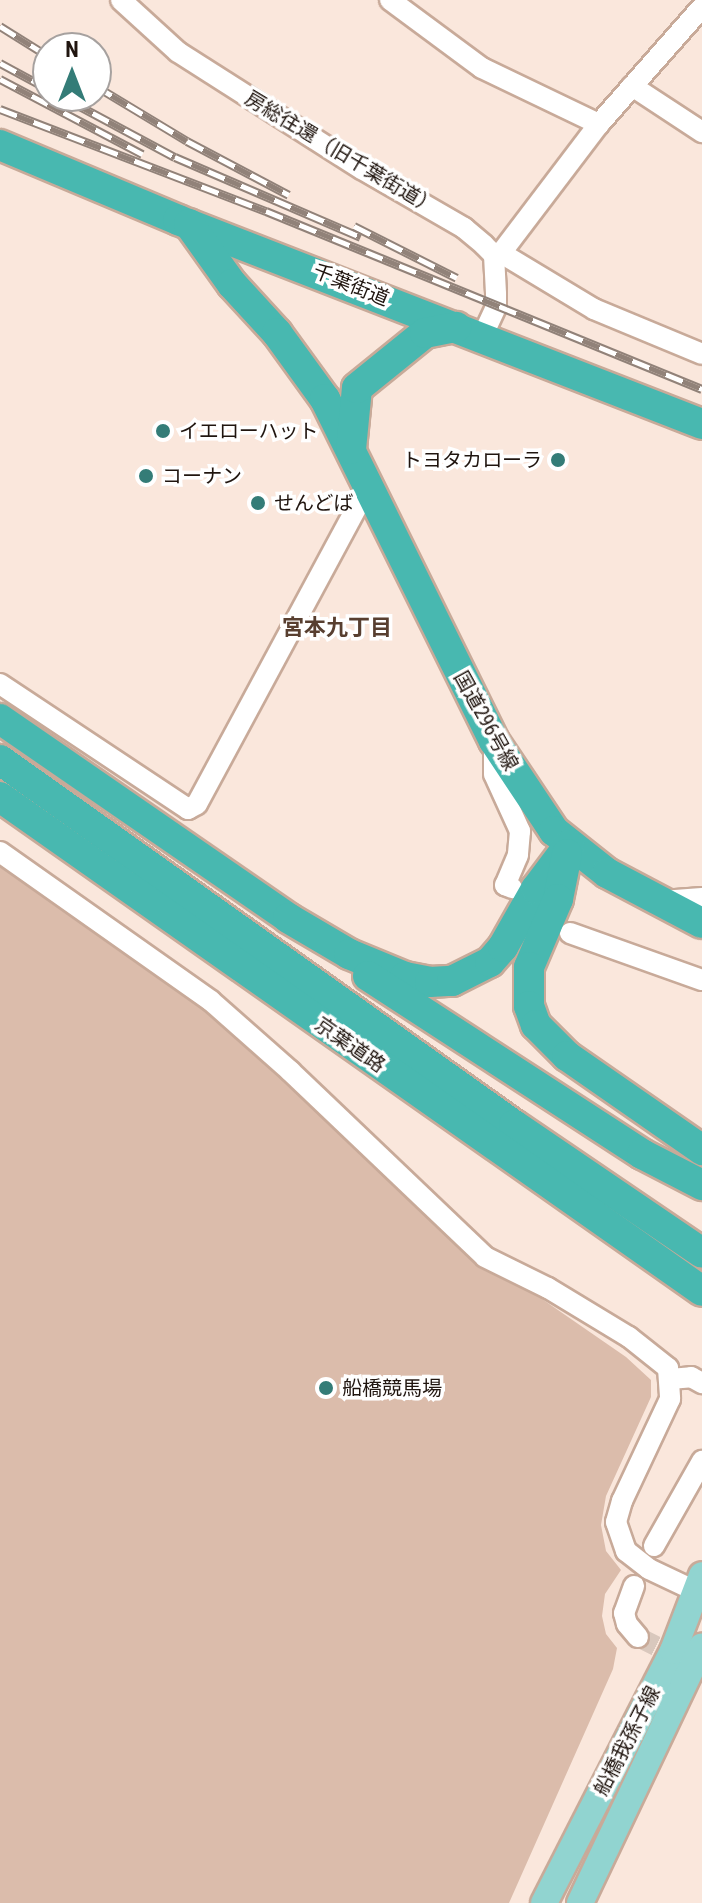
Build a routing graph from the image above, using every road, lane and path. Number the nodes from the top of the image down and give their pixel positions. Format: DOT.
graph roads {
  1 [pos="121,0"];
  2 [pos="390,0"];
  3 [pos="699,5"];
  4 [pos="632,86"];
  5 [pos="599,124"];
  6 [pos="702,132"];
  7 [pos="0,145"];
  8 [pos="189,224"];
  9 [pos="498,254"];
  10 [pos="469,332"];
  11 [pos="702,354"];
  12 [pos="702,424"];
  13 [pos="351,449"];
  14 [pos="369,485"];
  15 [pos="0,684"];
  16 [pos="0,719"];
  17 [pos="494,741"];
  18 [pos="0,760"];
  19 [pos="0,797"];
  20 [pos="569,845"];
  21 [pos="0,852"];
  22 [pos="512,888"];
  23 [pos="702,898"];
  24 [pos="658,902"];
  25 [pos="288,918"];
  26 [pos="702,923"];
  27 [pos="570,933"];
  28 [pos="702,980"];
  29 [pos="702,1150"];
  30 [pos="702,1185"];
  31 [pos="702,1253"];
  32 [pos="702,1293"];
  33 [pos="670,1379"];
  34 [pos="702,1383"];
  35 [pos="702,1461"];
  36 [pos="654,1546"];
  37 [pos="634,1586"];
  38 [pos="699,1586"];
  39 [pos="638,1637"];
  40 [pos="702,1646"];
  41 [pos="544,1903"];
  42 [pos="580,1903"];
  1 -- 9 [label="street, 房総往還（旧千葉街道）"];
  2 -- 5 [label="street"];
  3 -- 4 [label="street"];
  4 -- 5 [label="street"];
  4 -- 6 [label="street"];
  5 -- 9 [label="street"];
  7 -- 8 [label="highway, 千葉街道"];
  8 -- 10 [label="highway, 千葉街道"];
  8 -- 13 [label="highway, 国道296号線"];
  9 -- 10 [label="street"];
  9 -- 11 [label="street, 房総往還（旧千葉街道）"];
  10 -- 12 [label="highway, 千葉街道"];
  10 -- 13 [label="highway"];
  13 -- 14 [label="highway, 国道296号線"];
  14 -- 15 [label="street"];
  14 -- 17 [label="highway, 国道296号線"];
  16 -- 25 [label="highway"];
  17 -- 20 [label="highway, 国道296号線"];
  17 -- 22 [label="street"];
  18 -- 31 [label="highway, 京葉道路"];
  19 -- 32 [label="highway, 京葉道路"];
  20 -- 24 [label="highway, 国道296号線"];
  20 -- 25 [label="highway"];
  20 -- 29 [label="highway"];
  21 -- 33 [label="street"];
  23 -- 24 [label="street"];
  24 -- 26 [label="highway, 国道296号線"];
  25 -- 30 [label="highway"];
  27 -- 28 [label="street"];
  33 -- 34 [label="street"];
  33 -- 38 [label="street"];
  35 -- 36 [label="street"];
  37 -- 39 [label="street"];
  38 -- 41 [label="main road, 船橋我孫子線"];
  40 -- 42 [label="main road, 船橋我孫子線"];
}
